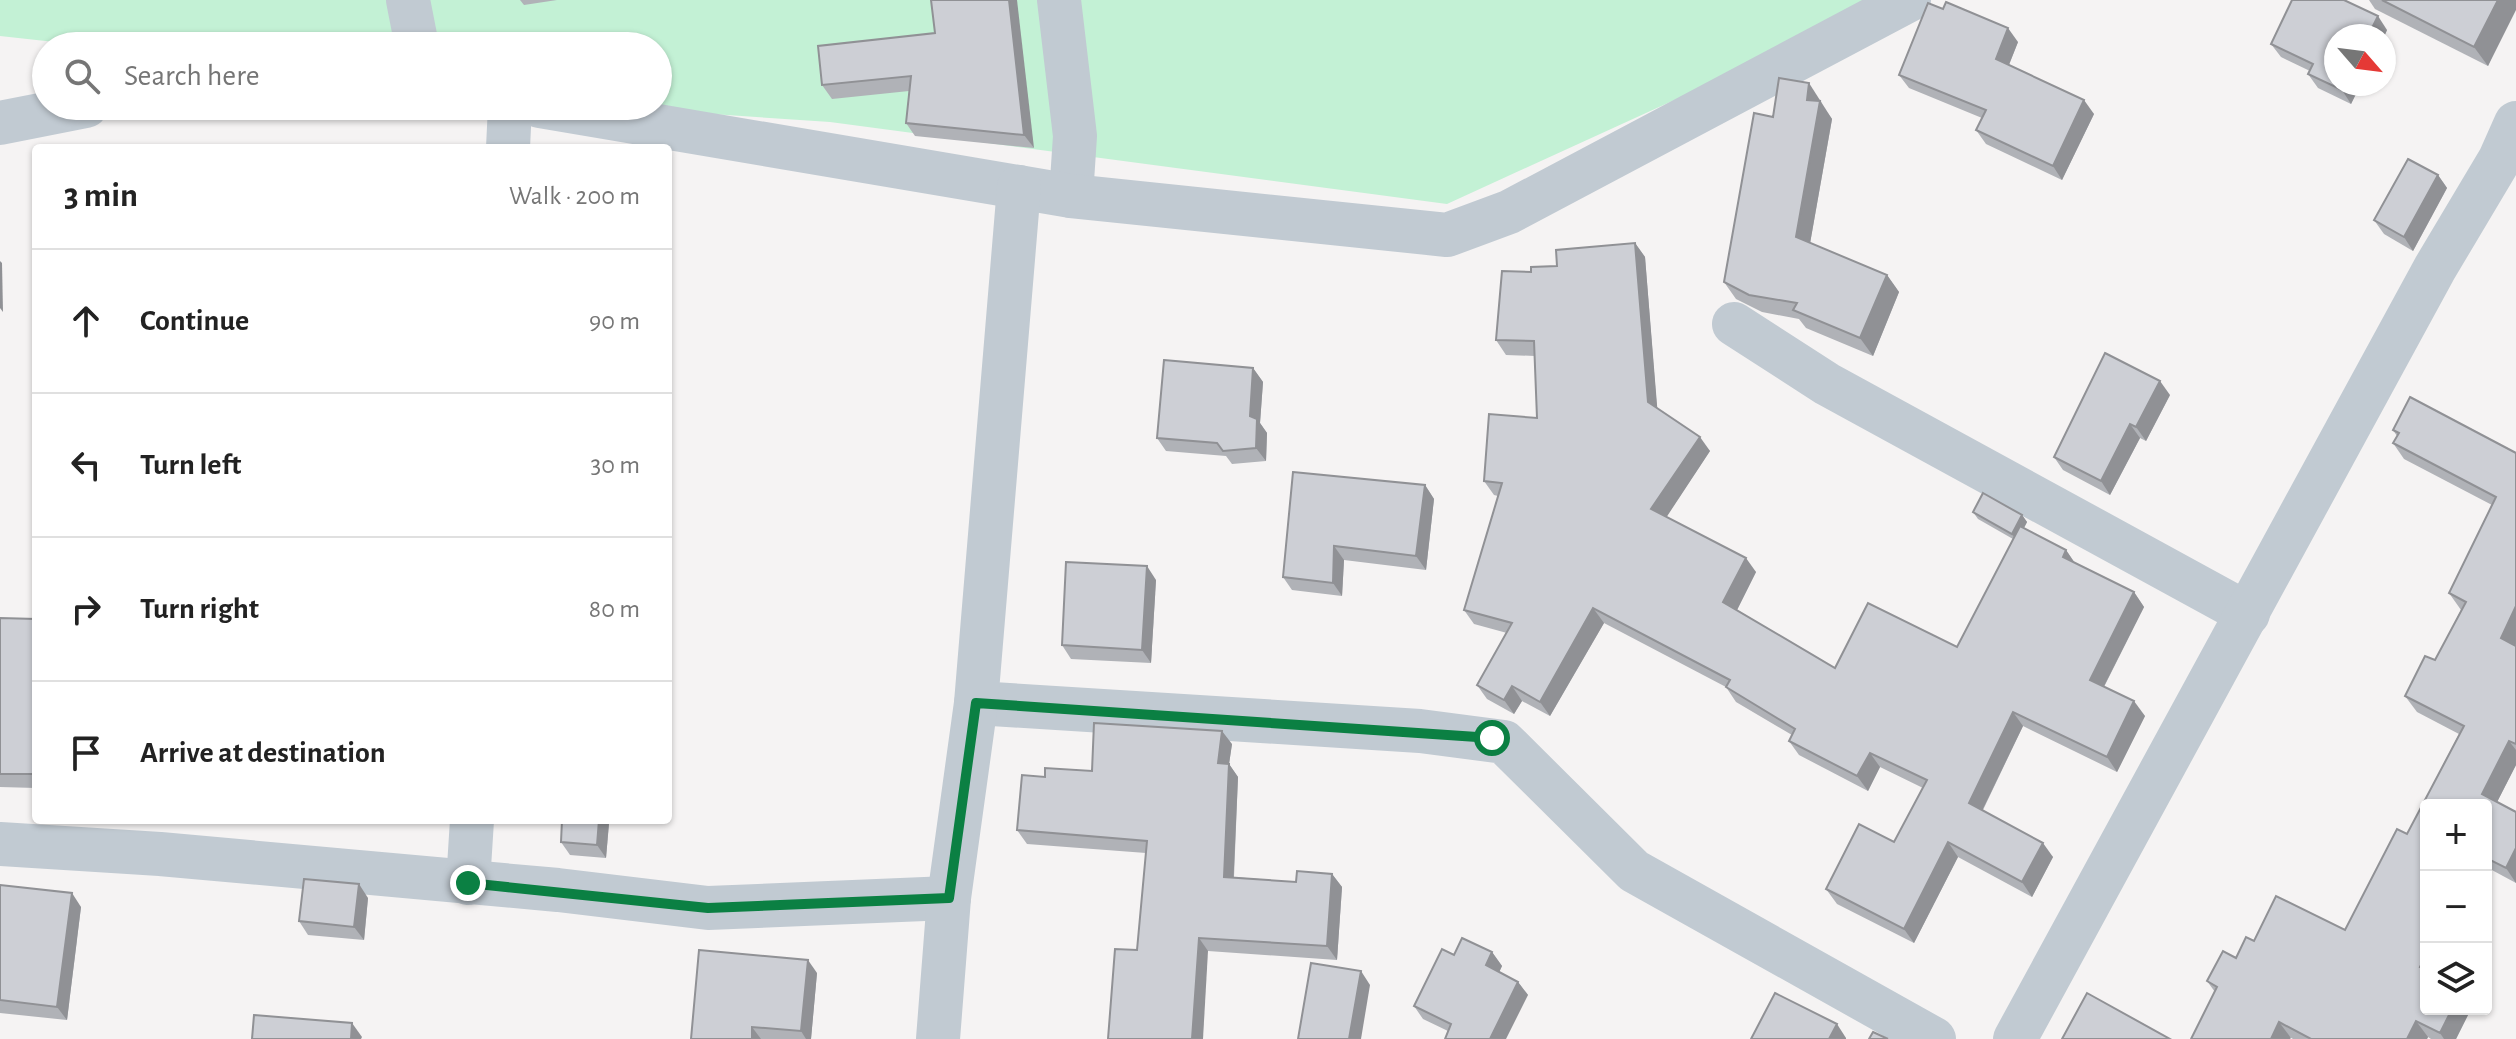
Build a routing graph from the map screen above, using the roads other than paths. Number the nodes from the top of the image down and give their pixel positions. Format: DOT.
graph roads {
  1 [pos="408,0"];
  2 [pos="1059,0"];
  3 [pos="1909,0"];
  4 [pos="414,32"];
  5 [pos="32,117"];
  6 [pos="509,120"];
  7 [pos="623,120"];
  8 [pos="0,123"];
  9 [pos="2516,123"];
  10 [pos="508,144"];
  11 [pos="1019,187"];
  12 [pos="1071,196"];
  13 [pos="1734,324"];
  14 [pos="2248,614"];
  15 [pos="976,703"];
  16 [pos="472,824"];
  17 [pos="0,844"];
  18 [pos="468,883"];
  19 [pos="949,898"];
  20 [pos="938,1039"];
  21 [pos="1934,1039"];
  22 [pos="2015,1039"];
  1 -- 4 [label="street"];
  2 -- 12 [label="street"];
  3 -- 12 [label="street"];
  5 -- 8 [label="street"];
  6 -- 10 [label="street"];
  7 -- 11 [label="street"];
  9 -- 14 [label="street"];
  11 -- 12 [label="street"];
  11 -- 15 [label="street"];
  13 -- 14 [label="street"];
  14 -- 22 [label="street"];
  15 -- 19 [label="street"];
  15 -- 21 [label="street"];
  16 -- 18 [label="street"];
  17 -- 18 [label="street"];
  18 -- 19 [label="street"];
  19 -- 20 [label="street"];
}
